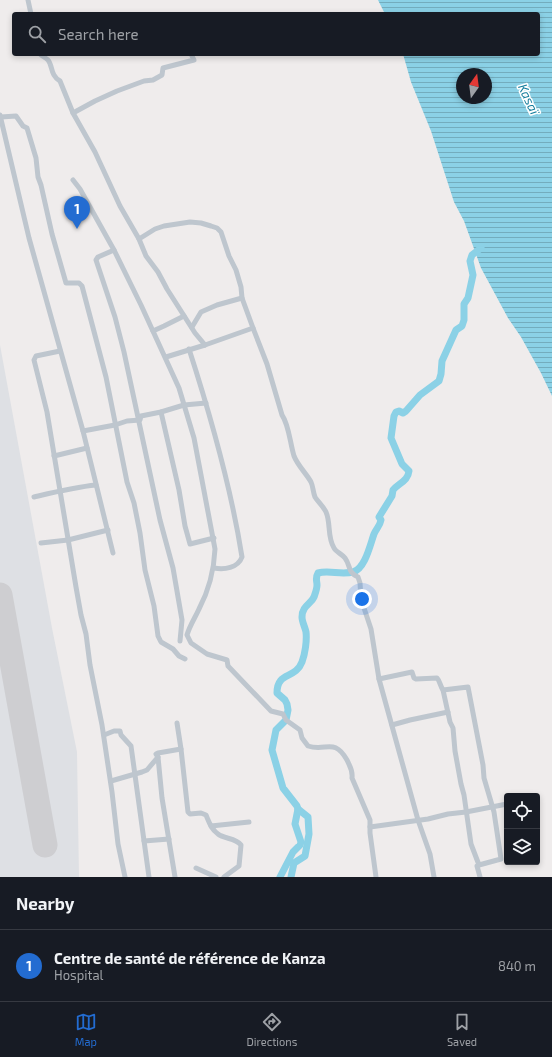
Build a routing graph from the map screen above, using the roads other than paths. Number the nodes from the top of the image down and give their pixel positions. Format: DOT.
graph roads {
  1 [pos="28,0"];
  2 [pos="31,12"];
  3 [pos="43,56"];
  4 [pos="192,56"];
  5 [pos="73,113"];
  6 [pos="1,116"];
  7 [pos="73,180"];
  8 [pos="139,239"];
  9 [pos="114,250"];
  10 [pos="242,298"];
  11 [pos="184,316"];
  12 [pos="192,326"];
  13 [pos="252,328"];
  14 [pos="153,331"];
  15 [pos="205,345"];
  16 [pos="189,350"];
  17 [pos="60,351"];
  18 [pos="166,357"];
  19 [pos="206,403"];
  20 [pos="184,405"];
  21 [pos="161,412"];
  22 [pos="140,420"];
  23 [pos="115,425"];
  24 [pos="83,431"];
  25 [pos="87,448"];
  26 [pos="54,456"];
  27 [pos="96,485"];
  28 [pos="61,492"];
  29 [pos="34,497"];
  30 [pos="108,530"];
  31 [pos="214,538"];
  32 [pos="68,540"];
  33 [pos="41,543"];
  34 [pos="113,553"];
  35 [pos="214,568"];
  36 [pos="180,641"];
  37 [pos="185,660"];
  38 [pos="379,679"];
  39 [pos="444,690"];
  40 [pos="448,712"];
  41 [pos="177,723"];
  42 [pos="392,725"];
  43 [pos="104,735"];
  44 [pos="182,749"];
  45 [pos="158,757"];
  46 [pos="134,775"];
  47 [pos="111,781"];
  48 [pos="504,804"];
  49 [pos="492,806"];
  50 [pos="466,812"];
  51 [pos="418,820"];
  52 [pos="249,822"];
  53 [pos="211,826"];
  54 [pos="370,827"];
  55 [pos="169,839"];
  56 [pos="144,841"];
  57 [pos="479,865"];
  58 [pos="196,868"];
  59 [pos="125,877"];
  60 [pos="149,877"];
  61 [pos="175,877"];
  62 [pos="216,877"];
  63 [pos="224,877"];
  64 [pos="376,877"];
  65 [pos="434,877"];
  66 [pos="480,877"];
  1 -- 2 [label="street"];
  3 -- 5 [label="street"];
  4 -- 5 [label="street"];
  5 -- 8 [label="street"];
  6 -- 17 [label="street"];
  6 -- 23 [label="street"];
  7 -- 9 [label="street"];
  8 -- 10 [label="street"];
  8 -- 11 [label="street"];
  9 -- 14 [label="street"];
  9 -- 22 [label="street"];
  10 -- 12 [label="street"];
  10 -- 13 [label="street"];
  11 -- 12 [label="street"];
  11 -- 14 [label="street"];
  12 -- 15 [label="street"];
  13 -- 15 [label="street"];
  13 -- 38 [label="street"];
  14 -- 18 [label="street"];
  15 -- 16 [label="street"];
  16 -- 18 [label="street"];
  16 -- 19 [label="street"];
  17 -- 24 [label="street"];
  17 -- 26 [label="street"];
  18 -- 20 [label="street"];
  19 -- 20 [label="street"];
  19 -- 35 [label="street"];
  20 -- 21 [label="street"];
  20 -- 31 [label="street"];
  21 -- 22 [label="street"];
  21 -- 31 [label="street"];
  22 -- 23 [label="street"];
  22 -- 36 [label="street"];
  23 -- 24 [label="street"];
  23 -- 37 [label="street"];
  24 -- 25 [label="street"];
  25 -- 26 [label="street"];
  25 -- 27 [label="street"];
  26 -- 28 [label="street"];
  27 -- 28 [label="street"];
  27 -- 30 [label="street"];
  28 -- 29 [label="street"];
  28 -- 32 [label="street"];
  30 -- 32 [label="street"];
  30 -- 34 [label="street"];
  31 -- 35 [label="street"];
  32 -- 33 [label="street"];
  32 -- 43 [label="street"];
  35 -- 54 [label="street"];
  38 -- 39 [label="street"];
  38 -- 42 [label="street"];
  39 -- 40 [label="street"];
  39 -- 49 [label="street"];
  40 -- 42 [label="street"];
  40 -- 50 [label="street"];
  41 -- 44 [label="street"];
  42 -- 51 [label="street"];
  43 -- 46 [label="street"];
  43 -- 47 [label="street"];
  44 -- 45 [label="street"];
  44 -- 53 [label="street"];
  45 -- 46 [label="street"];
  45 -- 55 [label="street"];
  46 -- 47 [label="street"];
  46 -- 56 [label="street"];
  47 -- 59 [label="street"];
  48 -- 49 [label="street"];
  49 -- 50 [label="street"];
  49 -- 57 [label="street"];
  50 -- 51 [label="street"];
  50 -- 57 [label="street"];
  51 -- 54 [label="street"];
  51 -- 65 [label="street"];
  52 -- 53 [label="street"];
  53 -- 63 [label="street"];
  54 -- 64 [label="street"];
  55 -- 56 [label="street"];
  55 -- 61 [label="street"];
  56 -- 60 [label="street"];
  57 -- 66 [label="street"];
  58 -- 62 [label="street"];
}
